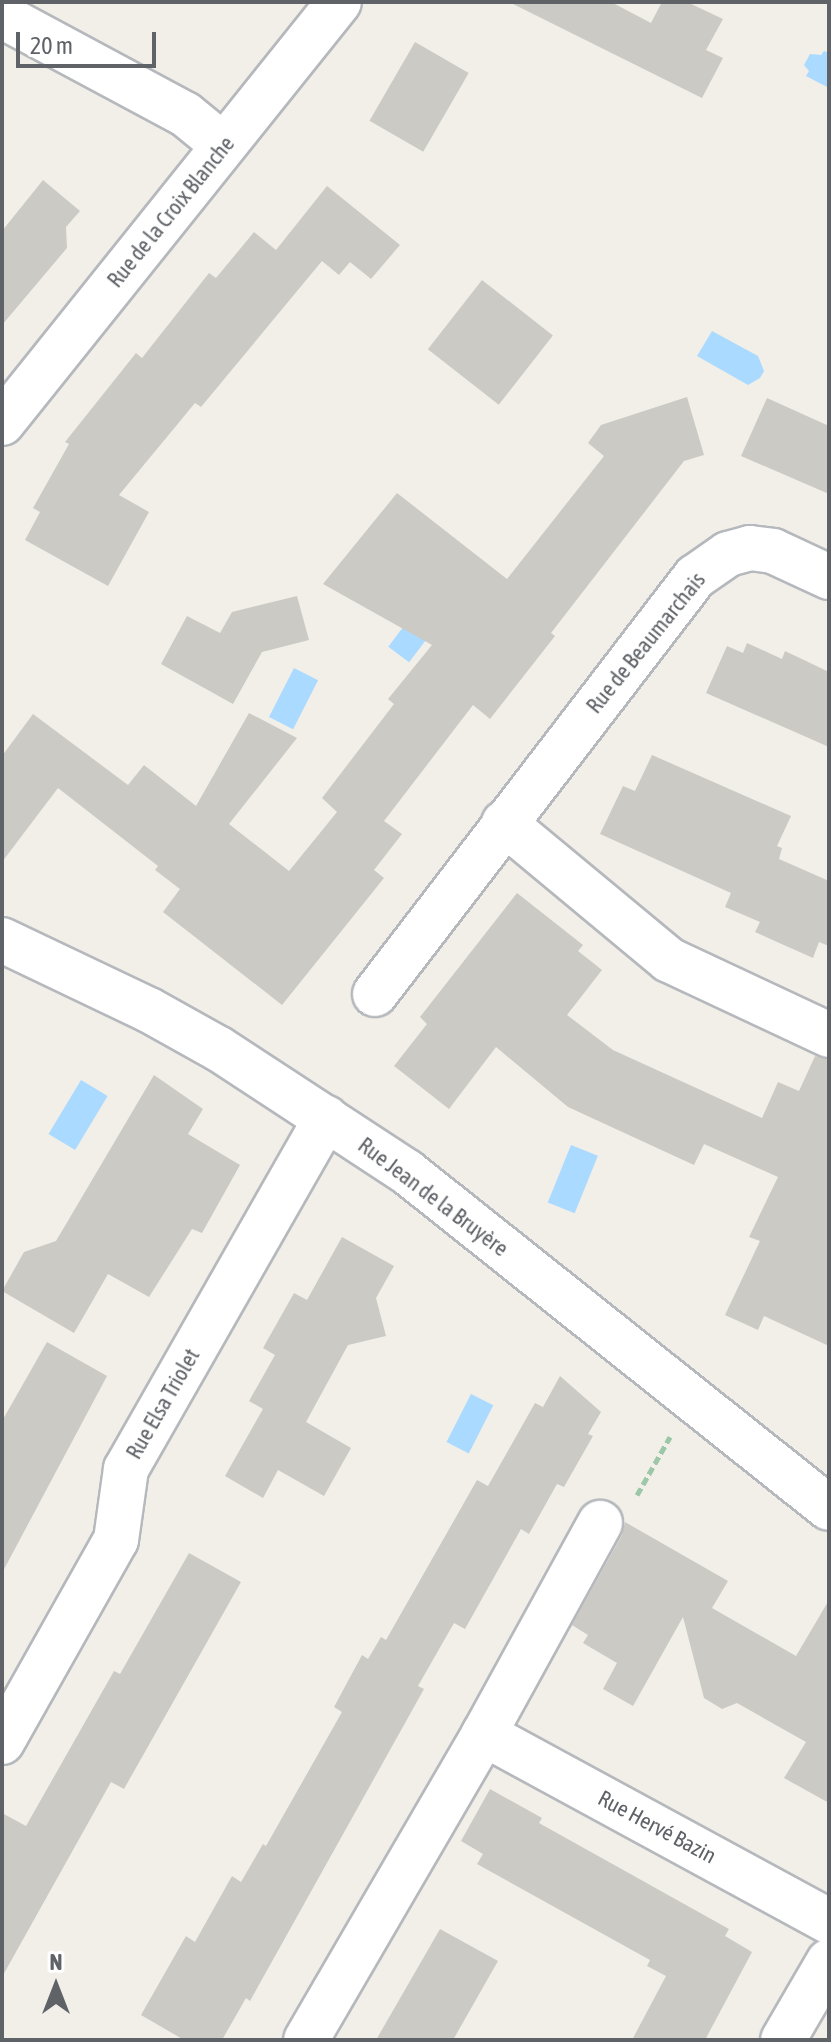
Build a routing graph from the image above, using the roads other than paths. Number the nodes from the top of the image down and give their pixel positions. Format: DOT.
graph roads {
  1 [pos="339,2"];
  2 [pos="2,16"];
  3 [pos="223,145"];
  4 [pos="2,423"];
  5 [pos="829,577"];
  6 [pos="504,823"];
  7 [pos="2,940"];
  8 [pos="375,994"];
  9 [pos="829,1035"];
  10 [pos="326,1118"];
  11 [pos="829,1508"];
  12 [pos="600,1523"];
  13 [pos="484,1734"];
  14 [pos="2,1742"];
  15 [pos="829,1921"];
  16 [pos="829,1961"];
  17 [pos="306,2040"];
  18 [pos="783,2040"];
  1 -- 3 [label="street, Rue de la Croix Blanche"];
  2 -- 3 [label="street"];
  3 -- 4 [label="street, Rue de la Croix Blanche"];
  5 -- 6 [label="street, Rue de Beaumarchais"];
  6 -- 8 [label="street, Rue de Beaumarchais"];
  6 -- 9 [label="street"];
  7 -- 10 [label="street, Rue Jean de la Bruyère"];
  10 -- 11 [label="street, Rue Jean de la Bruyère"];
  10 -- 14 [label="street, Rue Elsa Triolet"];
  12 -- 13 [label="street"];
  13 -- 15 [label="street, Rue Hervé Bazin"];
  13 -- 17 [label="street"];
  16 -- 18 [label="street"];
}
